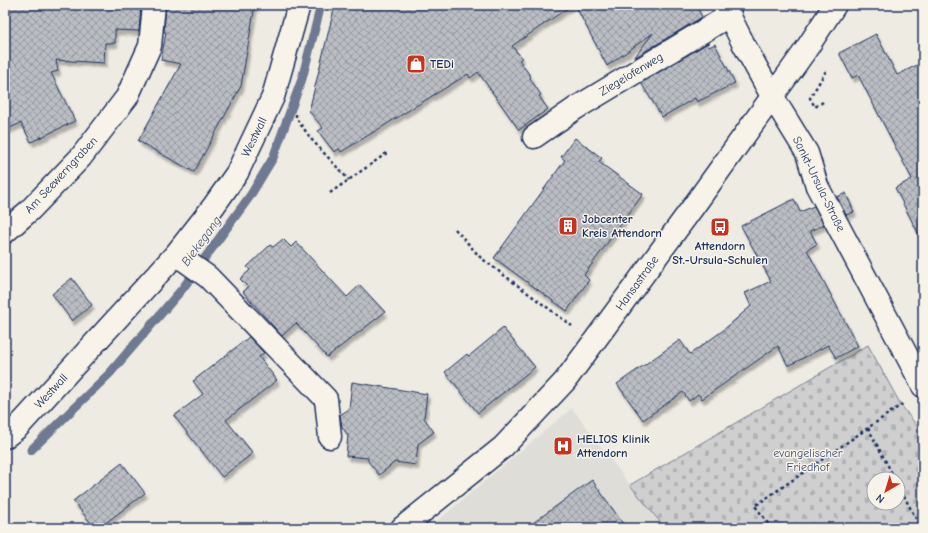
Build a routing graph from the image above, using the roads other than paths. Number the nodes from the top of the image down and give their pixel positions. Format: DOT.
graph roads {
  1 [pos="154,5"];
  2 [pos="299,5"];
  3 [pos="835,5"];
  4 [pos="727,10"];
  5 [pos="772,96"];
  6 [pos="534,137"];
  7 [pos="5,232"];
  8 [pos="179,256"];
  9 [pos="923,386"];
  10 [pos="5,437"];
  11 [pos="330,437"];
  12 [pos="402,528"];
  1 -- 7 [label="street, Am Seewerngraben"];
  2 -- 8 [label="street, Westwall"];
  3 -- 5 [label="street, Hansastraße"];
  4 -- 5 [label="street, Sankt-Ursula-Straße"];
  4 -- 6 [label="street, Ziegelofenweg"];
  5 -- 9 [label="street, Sankt-Ursula-Straße"];
  5 -- 12 [label="street, Hansastraße"];
  8 -- 10 [label="street, Westwall"];
  8 -- 11 [label="street"];
}
